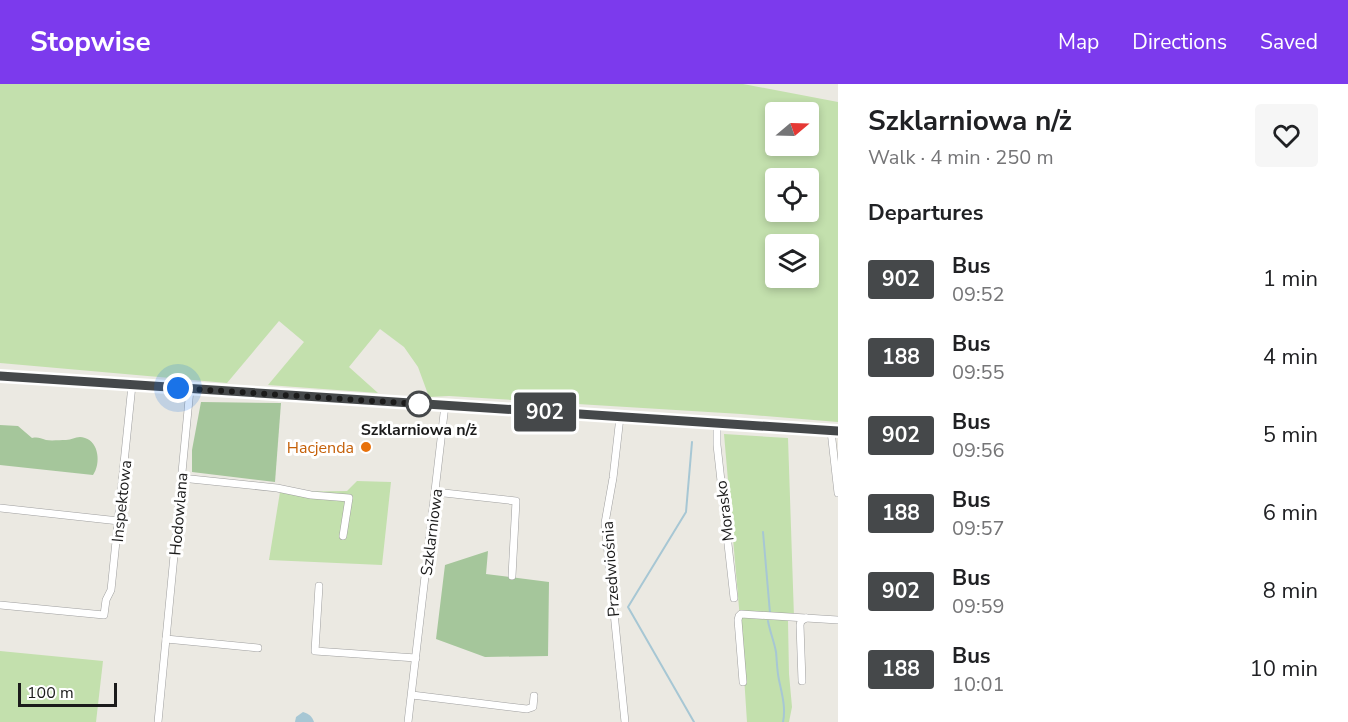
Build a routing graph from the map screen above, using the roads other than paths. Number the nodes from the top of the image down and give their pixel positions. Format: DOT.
graph roads {
  1 [pos="0,376"];
  2 [pos="132,385"];
  3 [pos="190,388"];
  4 [pos="445,405"];
  5 [pos="620,417"];
  6 [pos="717,423"];
  7 [pos="834,431"];
  8 [pos="182,477"];
  9 [pos="435,492"];
  10 [pos="838,493"];
  11 [pos="0,508"];
  12 [pos="119,521"];
  13 [pos="343,536"];
  14 [pos="512,576"];
  15 [pos="319,586"];
  16 [pos="734,598"];
  17 [pos="0,605"];
  18 [pos="806,618"];
  19 [pos="838,620"];
  20 [pos="166,639"];
  21 [pos="258,648"];
  22 [pos="416,658"];
  23 [pos="802,681"];
  24 [pos="743,682"];
  25 [pos="412,695"];
  26 [pos="534,696"];
  27 [pos="158,722"];
  28 [pos="408,722"];
  29 [pos="625,722"];
  1 -- 2 [label="street"];
  2 -- 3 [label="street"];
  2 -- 12 [label="street, Inspektowa"];
  3 -- 4 [label="street"];
  3 -- 8 [label="street, Hodowlana"];
  4 -- 5 [label="street"];
  4 -- 9 [label="street, Szklarniowa"];
  5 -- 6 [label="street"];
  5 -- 29 [label="street, Przedwiośnia"];
  6 -- 7 [label="street"];
  6 -- 16 [label="street, Morasko"];
  7 -- 10 [label="street"];
  8 -- 13 [label="street"];
  8 -- 20 [label="street, Hodowlana"];
  9 -- 14 [label="street"];
  9 -- 22 [label="street, Szklarniowa"];
  11 -- 12 [label="street"];
  12 -- 17 [label="street, Inspektowa"];
  15 -- 22 [label="street"];
  18 -- 19 [label="street"];
  18 -- 23 [label="street"];
  18 -- 24 [label="street"];
  20 -- 21 [label="street"];
  20 -- 27 [label="street, Hodowlana"];
  22 -- 25 [label="street, Szklarniowa"];
  25 -- 26 [label="street"];
  25 -- 28 [label="street, Szklarniowa"];
}
